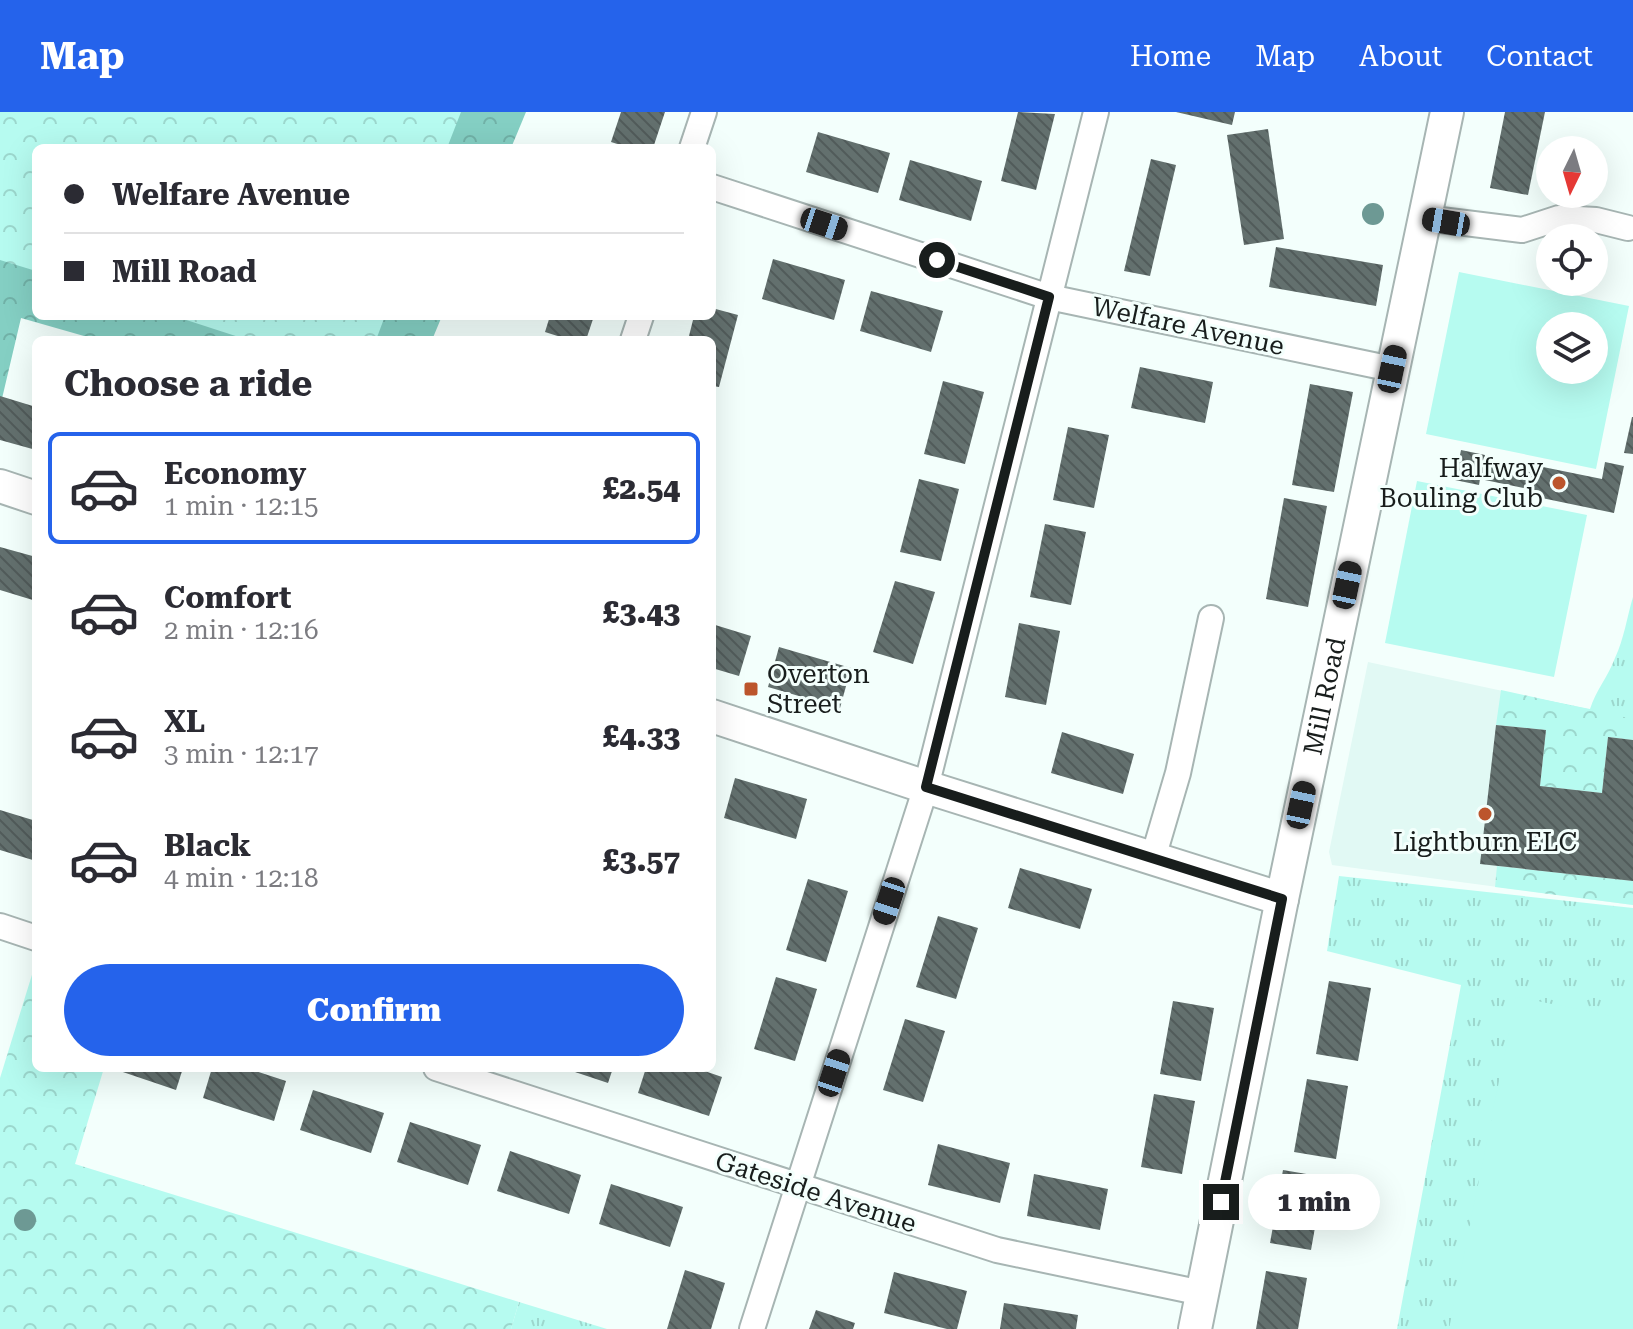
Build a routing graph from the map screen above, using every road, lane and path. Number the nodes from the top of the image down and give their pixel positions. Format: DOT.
graph roads {
  1 [pos="704,112"];
  2 [pos="1096,112"];
  3 [pos="1447,112"];
  4 [pos="693,144"];
  5 [pos="716,188"];
  6 [pos="1425,218"];
  7 [pos="1628,228"];
  8 [pos="1049,297"];
  9 [pos="1392,369"];
  10 [pos="0,486"];
  11 [pos="32,497"];
  12 [pos="1211,618"];
  13 [pos="716,717"];
  14 [pos="926,787"];
  15 [pos="1153,858"];
  16 [pos="1282,899"];
  17 [pos="0,926"];
  18 [pos="32,937"];
  19 [pos="448,1072"];
  20 [pos="798,1187"];
  21 [pos="1202,1293"];
  22 [pos="752,1329"];
  23 [pos="1195,1329"];
  1 -- 4 [label="street"];
  2 -- 8 [label="street"];
  3 -- 6 [label="street, Mill Road"];
  5 -- 8 [label="street, Welfare Avenue"];
  6 -- 7 [label="street"];
  6 -- 9 [label="street, Mill Road"];
  8 -- 9 [label="street, Welfare Avenue"];
  8 -- 14 [label="street"];
  9 -- 16 [label="street, Mill Road"];
  10 -- 11 [label="street"];
  12 -- 15 [label="street"];
  13 -- 14 [label="street"];
  14 -- 15 [label="street"];
  14 -- 20 [label="street"];
  15 -- 16 [label="street"];
  16 -- 21 [label="street, Mill Road"];
  17 -- 18 [label="street"];
  19 -- 20 [label="street, Gateside Avenue"];
  20 -- 21 [label="street, Gateside Avenue"];
  20 -- 22 [label="street"];
  21 -- 23 [label="street, Mill Road"];
}
